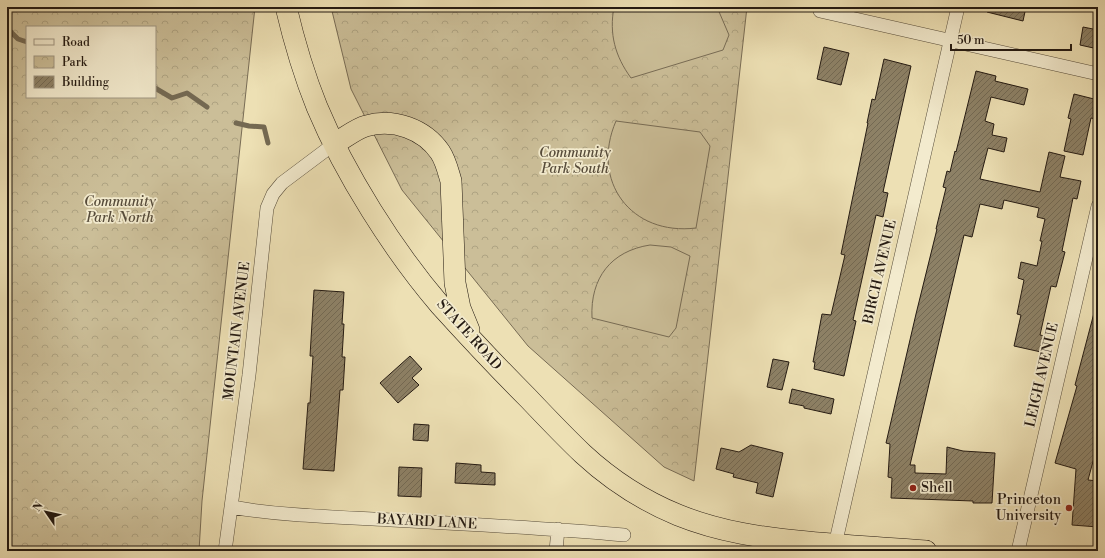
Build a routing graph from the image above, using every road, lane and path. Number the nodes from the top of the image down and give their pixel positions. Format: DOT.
graph roads {
  1 [pos="286,7"];
  2 [pos="958,7"];
  3 [pos="820,11"];
  4 [pos="950,41"];
  5 [pos="1098,74"];
  6 [pos="334,144"];
  7 [pos="1098,206"];
  8 [pos="486,356"];
  9 [pos="231,507"];
  10 [pos="558,529"];
  11 [pos="624,535"];
  12 [pos="835,545"];
  13 [pos="225,551"];
  14 [pos="556,551"];
  15 [pos="926,551"];
  16 [pos="1018,551"];
  1 -- 6 [label="highway, STATE ROAD"];
  2 -- 4 [label="street, BIRCH AVENUE"];
  3 -- 4 [label="street"];
  4 -- 5 [label="street"];
  4 -- 12 [label="street, BIRCH AVENUE"];
  6 -- 8 [label="highway, STATE ROAD"];
  6 -- 8 [label="highway"];
  6 -- 9 [label="street, MOUNTAIN AVENUE"];
  7 -- 16 [label="street, LEIGH AVENUE"];
  8 -- 12 [label="highway, STATE ROAD"];
  9 -- 10 [label="street, BAYARD LANE"];
  9 -- 13 [label="street, MOUNTAIN AVENUE"];
  10 -- 11 [label="street, BAYARD LANE"];
  10 -- 14 [label="street"];
  12 -- 15 [label="highway"];
}
